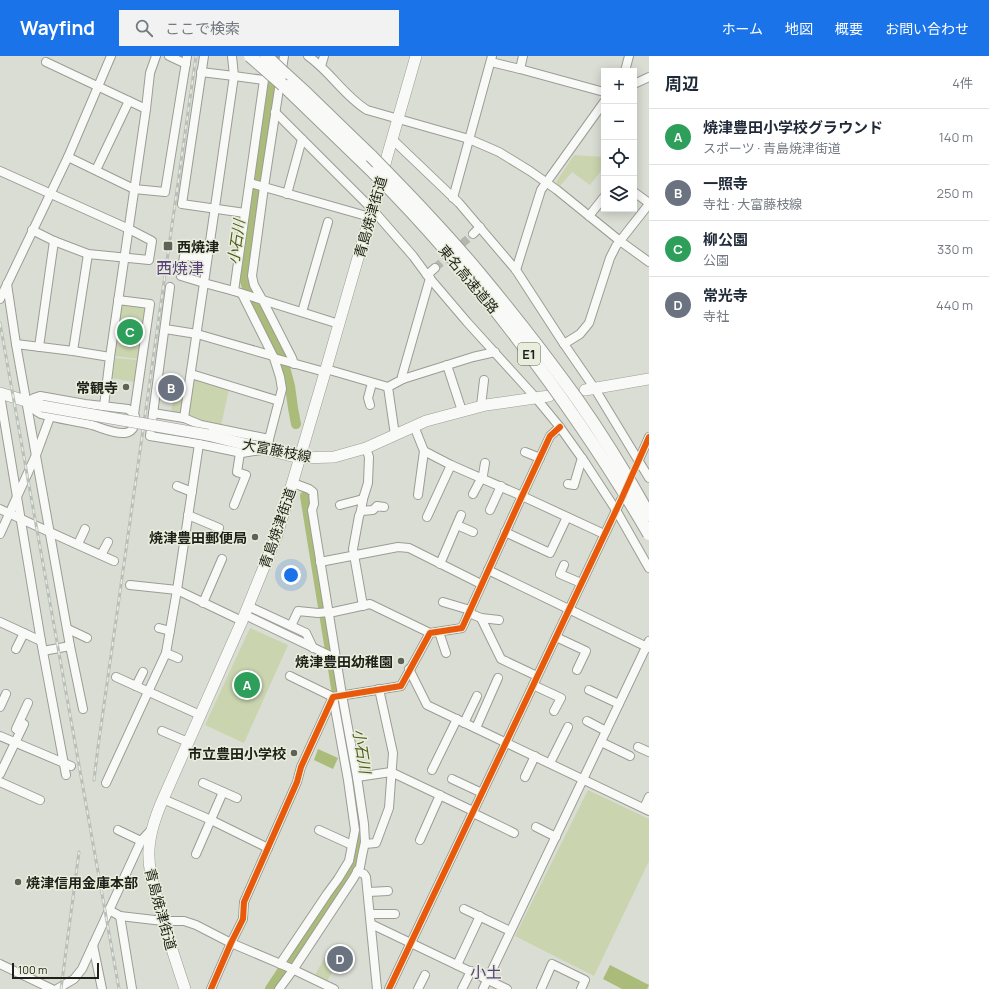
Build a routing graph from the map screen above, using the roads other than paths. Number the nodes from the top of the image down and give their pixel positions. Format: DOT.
graph roads {
  1 [pos="111,56"];
  2 [pos="156,56"];
  3 [pos="169,56"];
  4 [pos="204,56"];
  5 [pos="232,56"];
  6 [pos="250,56"];
  7 [pos="266,56"];
  8 [pos="284,56"];
  9 [pos="308,56"];
  10 [pos="324,56"];
  11 [pos="416,56"];
  12 [pos="524,56"];
  13 [pos="629,56"];
  14 [pos="492,59"];
  15 [pos="186,60"];
  16 [pos="46,62"];
  17 [pos="321,66"];
  18 [pos="626,68"];
  19 [pos="520,69"];
  20 [pos="202,72"];
  21 [pos="234,76"];
  22 [pos="649,77"];
  23 [pos="637,83"];
  24 [pos="98,86"];
  25 [pos="601,91"];
  26 [pos="129,101"];
  27 [pos="603,104"];
  28 [pos="146,109"];
  29 [pos="275,112"];
  30 [pos="398,119"];
  31 [pos="302,139"];
  32 [pos="392,139"];
  33 [pos="469,139"];
  34 [pos="68,157"];
  35 [pos="96,170"];
  36 [pos="0,171"];
  37 [pos="546,182"];
  38 [pos="250,183"];
  39 [pos="264,187"];
  40 [pos="134,189"];
  41 [pos="50,194"];
  42 [pos="287,194"];
  43 [pos="637,194"];
  44 [pos="453,198"];
  45 [pos="601,201"];
  46 [pos="649,204"];
  47 [pos="214,209"];
  48 [pos="244,213"];
  49 [pos="371,213"];
  50 [pos="590,216"];
  51 [pos="328,222"];
  52 [pos="480,227"];
  53 [pos="128,229"];
  54 [pos="32,230"];
  55 [pos="473,234"];
  56 [pos="54,241"];
  57 [pos="620,241"];
  58 [pos="88,254"];
  59 [pos="208,257"];
  60 [pos="124,258"];
  61 [pos="649,262"];
  62 [pos="435,268"];
  63 [pos="516,270"];
  64 [pos="429,277"];
  65 [pos="204,283"];
  66 [pos="7,284"];
  67 [pos="170,287"];
  68 [pos="238,293"];
  69 [pos="0,299"];
  70 [pos="118,300"];
  71 [pos="263,301"];
  72 [pos="302,312"];
  73 [pos="339,324"];
  74 [pos="165,329"];
  75 [pos="197,334"];
  76 [pos="16,344"];
  77 [pos="564,344"];
  78 [pos="39,347"];
  79 [pos="74,351"];
  80 [pos="495,352"];
  81 [pos="110,357"];
  82 [pos="275,358"];
  83 [pos="292,363"];
  84 [pos="447,365"];
  85 [pos="326,371"];
  86 [pos="190,374"];
  87 [pos="403,379"];
  88 [pos="649,379"];
  89 [pos="484,380"];
  90 [pos="372,382"];
  91 [pos="388,387"];
  92 [pos="590,389"];
  93 [pos="0,394"];
  94 [pos="549,396"];
  95 [pos="536,398"];
  96 [pos="279,401"];
  97 [pos="27,402"];
  98 [pos="370,405"];
  99 [pos="104,406"];
  100 [pos="481,406"];
  101 [pos="462,411"];
  102 [pos="153,413"];
  103 [pos="134,414"];
  104 [pos="50,417"];
  105 [pos="184,418"];
  106 [pos="414,426"];
  107 [pos="560,427"];
  108 [pos="395,435"];
  109 [pos="649,438"];
  110 [pos="199,444"];
  111 [pos="268,444"];
  112 [pos="366,448"];
  113 [pos="424,451"];
  114 [pos="525,452"];
  115 [pos="240,453"];
  116 [pos="36,455"];
  117 [pos="300,458"];
  118 [pos="540,458"];
  119 [pos="582,458"];
  120 [pos="638,462"];
  121 [pos="485,463"];
  122 [pos="451,465"];
  123 [pos="536,467"];
  124 [pos="544,469"];
  125 [pos="481,478"];
  126 [pos="649,478"];
  127 [pos="293,483"];
  128 [pos="568,484"];
  129 [pos="177,486"];
  130 [pos="501,486"];
  131 [pos="192,492"];
  132 [pos="473,494"];
  133 [pos="418,495"];
  134 [pos="522,496"];
  135 [pos="17,498"];
  136 [pos="363,499"];
  137 [pos="621,500"];
  138 [pos="234,505"];
  139 [pos="340,505"];
  140 [pos="384,507"];
  141 [pos="0,509"];
  142 [pos="490,510"];
  143 [pos="616,510"];
  144 [pos="361,511"];
  145 [pos="10,513"];
  146 [pos="188,515"];
  147 [pos="461,515"];
  148 [pos="649,515"];
  149 [pos="427,517"];
  150 [pos="567,517"];
  151 [pos="21,519"];
  152 [pos="457,525"];
  153 [pos="219,528"];
  154 [pos="84,529"];
  155 [pos="49,531"];
  156 [pos="472,532"];
  157 [pos="505,532"];
  158 [pos="0,534"];
  159 [pos="604,534"];
  160 [pos="649,534"];
  161 [pos="108,542"];
  162 [pos="78,544"];
  163 [pos="102,555"];
  164 [pos="354,556"];
  165 [pos="222,559"];
  166 [pos="114,561"];
  167 [pos="320,562"];
  168 [pos="440,564"];
  169 [pos="564,564"];
  170 [pos="649,568"];
  171 [pos="488,570"];
  172 [pos="581,583"];
  173 [pos="482,584"];
  174 [pos="130,585"];
  175 [pos="177,590"];
  176 [pos="202,602"];
  177 [pos="443,602"];
  178 [pos="363,606"];
  179 [pos="569,610"];
  180 [pos="470,611"];
  181 [pos="329,612"];
  182 [pos="245,614"];
  183 [pos="481,618"];
  184 [pos="499,620"];
  185 [pos="0,622"];
  186 [pos="291,626"];
  187 [pos="159,628"];
  188 [pos="68,629"];
  189 [pos="170,631"];
  190 [pos="439,632"];
  191 [pos="24,633"];
  192 [pos="430,634"];
  193 [pos="556,637"];
  194 [pos="87,638"];
  195 [pos="41,641"];
  196 [pos="648,645"];
  197 [pos="70,646"];
  198 [pos="312,648"];
  199 [pos="16,649"];
  200 [pos="43,651"];
  201 [pos="166,653"];
  202 [pos="446,653"];
  203 [pos="178,658"];
  204 [pos="337,659"];
  205 [pos="409,669"];
  206 [pos="577,670"];
  207 [pos="143,672"];
  208 [pos="290,676"];
  209 [pos="537,676"];
  210 [pos="116,677"];
  211 [pos="498,678"];
  212 [pos="533,685"];
  213 [pos="136,686"];
  214 [pos="379,689"];
  215 [pos="589,690"];
  216 [pos="149,691"];
  217 [pos="6,694"];
  218 [pos="342,695"];
  219 [pos="477,696"];
  220 [pos="333,697"];
  221 [pos="28,703"];
  222 [pos="619,704"];
  223 [pos="0,707"];
  224 [pos="83,709"];
  225 [pos="554,711"];
  226 [pos="200,715"];
  227 [pos="460,721"];
  228 [pos="587,721"];
  229 [pos="24,724"];
  230 [pos="568,727"];
  231 [pos="476,728"];
  232 [pos="606,731"];
  233 [pos="162,732"];
  234 [pos="0,736"];
  235 [pos="13,742"];
  236 [pos="188,742"];
  237 [pos="601,742"];
  238 [pos="506,743"];
  239 [pos="638,747"];
  240 [pos="649,752"];
  241 [pos="535,756"];
  242 [pos="630,756"];
  243 [pos="550,763"];
  244 [pos="67,765"];
  245 [pos="432,770"];
  246 [pos="391,772"];
  247 [pos="0,774"];
  248 [pos="66,774"];
  249 [pos="357,777"];
  250 [pos="525,777"];
  251 [pos="583,779"];
  252 [pos="452,780"];
  253 [pos="0,782"];
  254 [pos="106,783"];
  255 [pos="203,783"];
  256 [pos="223,792"];
  257 [pos="482,793"];
  258 [pos="440,795"];
  259 [pos="649,797"];
  260 [pos="237,798"];
  261 [pos="163,799"];
  262 [pos="40,800"];
  263 [pos="646,809"];
  264 [pos="473,812"];
  265 [pos="211,820"];
  266 [pos="536,827"];
  267 [pos="152,829"];
  268 [pos="118,830"];
  269 [pos="319,830"];
  270 [pos="514,833"];
  271 [pos="556,837"];
  272 [pos="420,840"];
  273 [pos="141,841"];
  274 [pos="364,844"];
  275 [pos="352,845"];
  276 [pos="268,848"];
  277 [pos="196,854"];
  278 [pos="358,871"];
  279 [pos="388,891"];
  280 [pos="368,892"];
  281 [pos="464,909"];
  282 [pos="109,910"];
  283 [pos="370,914"];
  284 [pos="395,914"];
  285 [pos="120,916"];
  286 [pos="480,916"];
  287 [pos="163,921"];
  288 [pos="371,924"];
  289 [pos="510,931"];
  290 [pos="231,943"];
  291 [pos="411,943"];
  292 [pos="93,945"];
  293 [pos="0,964"];
  294 [pos="280,964"];
  295 [pos="457,965"];
  296 [pos="292,969"];
  297 [pos="471,971"];
  298 [pos="425,975"];
  299 [pos="74,979"];
  300 [pos="487,979"];
  301 [pos="52,989"];
  302 [pos="56,989"];
  303 [pos="71,989"];
  304 [pos="102,989"];
  305 [pos="132,989"];
  306 [pos="185,989"];
  307 [pos="211,989"];
  308 [pos="279,989"];
  309 [pos="334,989"];
  310 [pos="377,989"];
  311 [pos="388,989"];
  312 [pos="418,989"];
  313 [pos="462,989"];
  314 [pos="483,989"];
  315 [pos="508,989"];
  316 [pos="540,989"];
  317 [pos="581,989"];
  1 -- 24 [label="street"];
  2 -- 28 [label="street"];
  3 -- 15 [label="street"];
  4 -- 20 [label="street"];
  5 -- 21 [label="street"];
  6 -- 160 [label="highway, 東名高速道路 / E1, bridge"];
  7 -- 148 [label="highway, 東名高速道路 / E1, bridge"];
  8 -- 29 [label="street"];
  9 -- 17 [label="street"];
  10 -- 17 [label="street"];
  11 -- 30 [label="main road, 青島焼津街道"];
  12 -- 19 [label="street"];
  13 -- 18 [label="street"];
  14 -- 19 [label="street"];
  14 -- 33 [label="street"];
  15 -- 40 [label="street"];
  16 -- 24 [label="street"];
  17 -- 30 [label="street"];
  19 -- 25 [label="street"];
  20 -- 21 [label="street"];
  20 -- 47 [label="street"];
  21 -- 38 [label="street"];
  21 -- 47 [label="street"];
  22 -- 23 [label="street"];
  24 -- 26 [label="street"];
  24 -- 34 [label="street"];
  26 -- 28 [label="street"];
  26 -- 35 [label="street"];
  27 -- 37 [label="street"];
  28 -- 40 [label="street"];
  29 -- 31 [label="street"];
  29 -- 39 [label="street"];
  30 -- 32 [label="main road, 青島焼津街道"];
  30 -- 33 [label="street"];
  31 -- 42 [label="street"];
  31 -- 49 [label="street"];
  32 -- 44 [label="street"];
  32 -- 49 [label="main road, 青島焼津街道"];
  33 -- 37 [label="street"];
  33 -- 44 [label="street"];
  34 -- 35 [label="street"];
  34 -- 41 [label="street"];
  35 -- 40 [label="street"];
  36 -- 41 [label="street"];
  37 -- 50 [label="street"];
  37 -- 63 [label="street"];
  38 -- 39 [label="street"];
  38 -- 48 [label="street"];
  39 -- 42 [label="street"];
  39 -- 71 [label="street"];
  40 -- 53 [label="street"];
  41 -- 53 [label="street"];
  41 -- 54 [label="street"];
  42 -- 49 [label="street"];
  43 -- 46 [label="street"];
  44 -- 52 [label="street"];
  45 -- 50 [label="street"];
  46 -- 57 [label="street"];
  47 -- 48 [label="street"];
  47 -- 59 [label="street"];
  48 -- 68 [label="street"];
  49 -- 64 [label="street"];
  49 -- 73 [label="main road, 青島焼津街道"];
  50 -- 57 [label="street"];
  51 -- 72 [label="street"];
  52 -- 55 [label="street"];
  52 -- 63 [label="street"];
  53 -- 60 [label="street"];
  53 -- 60 [label="street"];
  54 -- 56 [label="street"];
  54 -- 66 [label="street"];
  56 -- 58 [label="street"];
  56 -- 78 [label="street"];
  57 -- 61 [label="street"];
  57 -- 77 [label="street"];
  58 -- 60 [label="street"];
  58 -- 79 [label="street"];
  59 -- 65 [label="street"];
  59 -- 65 [label="street"];
  60 -- 70 [label="street"];
  62 -- 64 [label="street"];
  63 -- 77 [label="street"];
  64 -- 80 [label="street"];
  64 -- 87 [label="street"];
  65 -- 68 [label="street"];
  65 -- 75 [label="street"];
  66 -- 69 [label="street"];
  66 -- 76 [label="street"];
  67 -- 74 [label="street"];
  68 -- 71 [label="street"];
  68 -- 82 [label="street"];
  70 -- 81 [label="street"];
  70 -- 103 [label="street"];
  71 -- 72 [label="street"];
  71 -- 83 [label="street"];
  72 -- 73 [label="street"];
  73 -- 85 [label="main road, 青島焼津街道"];
  74 -- 75 [label="street"];
  74 -- 102 [label="street"];
  75 -- 82 [label="street"];
  75 -- 86 [label="street"];
  76 -- 78 [label="street"];
  76 -- 97 [label="street"];
  77 -- 92 [label="street"];
  78 -- 79 [label="street"];
  79 -- 81 [label="street"];
  80 -- 84 [label="street"];
  80 -- 95 [label="street"];
  81 -- 99 [label="street"];
  82 -- 83 [label="street"];
  82 -- 96 [label="street"];
  83 -- 85 [label="street"];
  84 -- 87 [label="street"];
  84 -- 101 [label="street"];
  85 -- 90 [label="street"];
  85 -- 117 [label="main road, 青島焼津街道"];
  86 -- 96 [label="street"];
  86 -- 105 [label="street"];
  87 -- 91 [label="street"];
  88 -- 92 [label="main road"];
  89 -- 100 [label="street"];
  90 -- 91 [label="street"];
  90 -- 98 [label="street"];
  91 -- 108 [label="street"];
  92 -- 120 [label="street"];
  93 -- 97 [label="main road, 大富藤枝線"];
  93 -- 135 [label="street"];
  94 -- 95 [label="main road, 大富藤枝線"];
  95 -- 100 [label="main road, 大富藤枝線"];
  95 -- 107 [label="street"];
  96 -- 111 [label="street"];
  97 -- 99 [label="street"];
  97 -- 104 [label="street"];
  97 -- 111 [label="main road, 大富藤枝線, bridge"];
  97 -- 116 [label="street"];
  99 -- 103 [label="street"];
  100 -- 101 [label="main road, 大富藤枝線"];
  101 -- 106 [label="main road, 大富藤枝線"];
  102 -- 105 [label="street"];
  102 -- 110 [label="street"];
  103 -- 104 [label="street"];
  104 -- 116 [label="street"];
  105 -- 111 [label="street"];
  106 -- 108 [label="main road, 大富藤枝線"];
  106 -- 113 [label="street"];
  107 -- 118 [label="street"];
  107 -- 119 [label="street"];
  108 -- 112 [label="main road, 大富藤枝線"];
  109 -- 120 [label="street"];
  110 -- 115 [label="street"];
  110 -- 131 [label="street"];
  111 -- 115 [label="street"];
  111 -- 117 [label="main road, 大富藤枝線"];
  112 -- 117 [label="main road, 大富藤枝線"];
  112 -- 136 [label="street"];
  113 -- 122 [label="street"];
  113 -- 133 [label="street"];
  114 -- 118 [label="street"];
  115 -- 138 [label="street"];
  116 -- 135 [label="street"];
  116 -- 155 [label="street"];
  117 -- 127 [label="main road, 青島焼津街道"];
  118 -- 123 [label="street"];
  119 -- 128 [label="street"];
  119 -- 143 [label="street"];
  120 -- 126 [label="street"];
  121 -- 125 [label="street"];
  122 -- 125 [label="street"];
  122 -- 149 [label="street"];
  123 -- 124 [label="street"];
  123 -- 134 [label="street"];
  125 -- 130 [label="street"];
  125 -- 132 [label="street"];
  127 -- 167 [label="street"];
  127 -- 182 [label="main road, 青島焼津街道"];
  129 -- 131 [label="street"];
  130 -- 134 [label="street"];
  130 -- 142 [label="street"];
  131 -- 146 [label="street"];
  134 -- 150 [label="street"];
  134 -- 157 [label="street"];
  135 -- 145 [label="street"];
  135 -- 151 [label="street"];
  136 -- 139 [label="street"];
  136 -- 144 [label="street"];
  137 -- 143 [label="street"];
  140 -- 144 [label="street"];
  141 -- 145 [label="street"];
  143 -- 159 [label="street"];
  143 -- 170 [label="street"];
  144 -- 164 [label="street"];
  145 -- 151 [label="street"];
  145 -- 158 [label="street"];
  146 -- 153 [label="street"];
  146 -- 175 [label="street"];
  147 -- 152 [label="street"];
  150 -- 157 [label="street"];
  150 -- 159 [label="street"];
  151 -- 155 [label="street"];
  151 -- 195 [label="street"];
  152 -- 156 [label="street"];
  152 -- 168 [label="street"];
  154 -- 162 [label="street"];
  155 -- 162 [label="street"];
  155 -- 188 [label="street"];
  157 -- 171 [label="street"];
  159 -- 172 [label="street"];
  161 -- 163 [label="street"];
  162 -- 163 [label="street"];
  163 -- 166 [label="street"];
  164 -- 167 [label="street"];
  164 -- 168 [label="street"];
  164 -- 178 [label="street"];
  165 -- 176 [label="street"];
  167 -- 181 [label="street"];
  168 -- 173 [label="street"];
  169 -- 172 [label="street"];
  171 -- 173 [label="street"];
  171 -- 179 [label="street"];
  172 -- 179 [label="street"];
  173 -- 180 [label="street"];
  174 -- 175 [label="street"];
  175 -- 176 [label="street"];
  175 -- 189 [label="street"];
  176 -- 182 [label="street"];
  177 -- 180 [label="street"];
  178 -- 181 [label="street"];
  178 -- 192 [label="street"];
  179 -- 193 [label="street"];
  179 -- 196 [label="street"];
  180 -- 183 [label="street"];
  180 -- 190 [label="street"];
  181 -- 186 [label="street"];
  181 -- 204 [label="street"];
  182 -- 186 [label="street"];
  182 -- 198 [label="street"];
  182 -- 226 [label="main road, 青島焼津街道"];
  183 -- 184 [label="street"];
  183 -- 209 [label="street"];
  185 -- 191 [label="street"];
  186 -- 198 [label="street"];
  187 -- 189 [label="street"];
  188 -- 194 [label="street"];
  188 -- 197 [label="street"];
  189 -- 201 [label="street"];
  190 -- 192 [label="street"];
  190 -- 202 [label="street"];
  191 -- 195 [label="street"];
  191 -- 199 [label="street"];
  192 -- 205 [label="street"];
  193 -- 206 [label="street"];
  193 -- 209 [label="street"];
  195 -- 200 [label="street"];
  196 -- 222 [label="street"];
  197 -- 200 [label="street"];
  197 -- 224 [label="street"];
  198 -- 204 [label="street"];
  200 -- 244 [label="street"];
  201 -- 203 [label="street"];
  201 -- 216 [label="street"];
  204 -- 218 [label="street"];
  205 -- 214 [label="street"];
  205 -- 227 [label="street"];
  207 -- 213 [label="street"];
  208 -- 220 [label="street"];
  209 -- 212 [label="street"];
  210 -- 213 [label="street"];
  211 -- 231 [label="street"];
  212 -- 225 [label="street"];
  212 -- 238 [label="street"];
  213 -- 216 [label="street"];
  214 -- 218 [label="street"];
  214 -- 246 [label="street"];
  215 -- 222 [label="street"];
  216 -- 226 [label="street"];
  216 -- 254 [label="street"];
  217 -- 223 [label="street"];
  218 -- 220 [label="street"];
  218 -- 249 [label="street"];
  219 -- 227 [label="street"];
  220 -- 275 [label="street"];
  220 -- 276 [label="street"];
  221 -- 235 [label="street"];
  222 -- 232 [label="street"];
  226 -- 236 [label="main road, 青島焼津街道"];
  227 -- 231 [label="street"];
  227 -- 245 [label="street"];
  228 -- 232 [label="street"];
  229 -- 235 [label="street"];
  230 -- 243 [label="street"];
  231 -- 238 [label="street"];
  232 -- 237 [label="street"];
  233 -- 236 [label="street"];
  234 -- 235 [label="street"];
  235 -- 244 [label="street"];
  235 -- 247 [label="street"];
  236 -- 261 [label="main road, 青島焼津街道"];
  237 -- 242 [label="street"];
  237 -- 251 [label="street"];
  238 -- 241 [label="street"];
  238 -- 257 [label="street"];
  239 -- 240 [label="street"];
  241 -- 243 [label="street"];
  241 -- 250 [label="street"];
  243 -- 251 [label="street"];
  244 -- 248 [label="street"];
  246 -- 249 [label="street"];
  246 -- 258 [label="street"];
  246 -- 274 [label="street"];
  249 -- 274 [label="street"];
  251 -- 263 [label="street"];
  251 -- 271 [label="street"];
  252 -- 257 [label="street"];
  253 -- 262 [label="street"];
  255 -- 256 [label="street"];
  256 -- 260 [label="street"];
  256 -- 265 [label="street"];
  257 -- 264 [label="street"];
  258 -- 264 [label="street"];
  258 -- 272 [label="street"];
  259 -- 263 [label="street"];
  261 -- 265 [label="street"];
  261 -- 267 [label="main road, 青島焼津街道"];
  264 -- 270 [label="street"];
  264 -- 291 [label="street"];
  265 -- 276 [label="street"];
  265 -- 277 [label="street"];
  266 -- 271 [label="street"];
  267 -- 273 [label="street"];
  267 -- 287 [label="main road, 青島焼津街道"];
  268 -- 273 [label="street"];
  269 -- 275 [label="street"];
  271 -- 289 [label="street"];
  273 -- 282 [label="street"];
  274 -- 278 [label="street"];
  275 -- 294 [label="street"];
  276 -- 290 [label="street"];
  278 -- 280 [label="street"];
  278 -- 296 [label="street"];
  279 -- 280 [label="street"];
  280 -- 283 [label="street"];
  281 -- 286 [label="street"];
  282 -- 285 [label="street"];
  282 -- 292 [label="street"];
  283 -- 284 [label="street"];
  283 -- 288 [label="street"];
  285 -- 287 [label="street"];
  285 -- 305 [label="street"];
  286 -- 289 [label="street"];
  286 -- 295 [label="street"];
  287 -- 290 [label="street"];
  287 -- 306 [label="main road, 青島焼津街道"];
  288 -- 291 [label="street"];
  288 -- 310 [label="street"];
  289 -- 300 [label="street"];
  290 -- 294 [label="street"];
  290 -- 307 [label="street"];
  291 -- 295 [label="street"];
  291 -- 311 [label="street"];
  292 -- 299 [label="street"];
  292 -- 304 [label="street"];
  293 -- 301 [label="street"];
  294 -- 296 [label="street"];
  295 -- 297 [label="street"];
  296 -- 308 [label="street"];
  296 -- 309 [label="street"];
  297 -- 300 [label="street"];
  297 -- 313 [label="street"];
  298 -- 312 [label="street"];
  299 -- 302 [label="street"];
  299 -- 303 [label="street"];
  300 -- 314 [label="street"];
  300 -- 315 [label="street"];
  316 -- 317 [label="street"];
}
